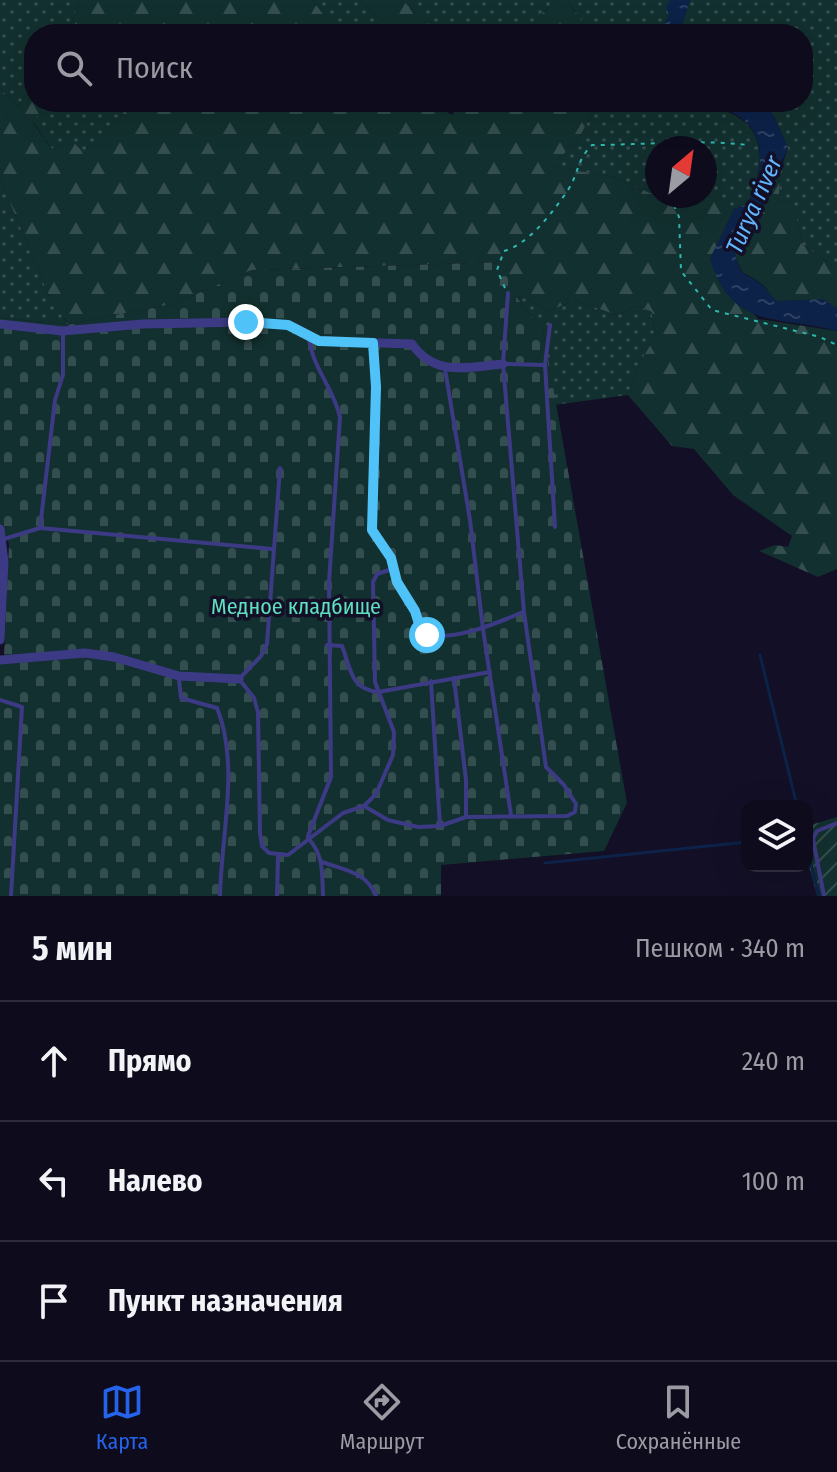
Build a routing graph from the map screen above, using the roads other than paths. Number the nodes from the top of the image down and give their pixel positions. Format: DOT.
graph roads {
  1 [pos="508,293"];
  2 [pos="0,324"];
  3 [pos="550,325"];
  4 [pos="62,331"];
  5 [pos="309,338"];
  6 [pos="373,343"];
  7 [pos="503,364"];
  8 [pos="545,365"];
  9 [pos="445,369"];
  10 [pos="280,468"];
  11 [pos="555,527"];
  12 [pos="40,528"];
  13 [pos="2,534"];
  14 [pos="272,549"];
  15 [pos="392,569"];
  16 [pos="524,612"];
  17 [pos="483,629"];
  18 [pos="0,640"];
  19 [pos="327,645"];
  20 [pos="0,660"];
  21 [pos="490,672"];
  22 [pos="179,676"];
  23 [pos="454,678"];
  24 [pos="239,679"];
  25 [pos="431,681"];
  26 [pos="378,692"];
  27 [pos="0,700"];
  28 [pos="364,806"];
  29 [pos="511,815"];
  30 [pos="466,817"];
  31 [pos="837,823"];
  32 [pos="440,826"];
  33 [pos="308,838"];
  34 [pos="278,857"];
  35 [pos="322,862"];
  36 [pos="11,896"];
  37 [pos="220,896"];
  38 [pos="277,896"];
  39 [pos="323,896"];
  40 [pos="376,896"];
  41 [pos="824,896"];
  1 -- 7 [label="lane"];
  2 -- 4 [label="street"];
  3 -- 8 [label="lane"];
  4 -- 5 [label="street"];
  4 -- 12 [label="lane"];
  5 -- 6 [label="street"];
  5 -- 19 [label="lane"];
  6 -- 9 [label="street"];
  6 -- 15 [label="lane"];
  7 -- 8 [label="lane"];
  7 -- 9 [label="street"];
  7 -- 16 [label="lane"];
  8 -- 11 [label="lane"];
  9 -- 17 [label="lane"];
  10 -- 14 [label="lane"];
  12 -- 13 [label="lane"];
  12 -- 14 [label="lane"];
  13 -- 18 [label="street"];
  14 -- 24 [label="lane"];
  15 -- 17 [label="lane"];
  15 -- 26 [label="lane"];
  16 -- 17 [label="lane"];
  16 -- 29 [label="lane"];
  17 -- 21 [label="lane"];
  19 -- 26 [label="lane"];
  19 -- 33 [label="lane"];
  20 -- 22 [label="street"];
  21 -- 23 [label="lane"];
  21 -- 29 [label="lane"];
  22 -- 24 [label="street"];
  22 -- 37 [label="lane"];
  23 -- 25 [label="lane"];
  23 -- 30 [label="lane"];
  24 -- 34 [label="lane"];
  25 -- 26 [label="lane"];
  25 -- 32 [label="lane"];
  26 -- 28 [label="lane"];
  27 -- 36 [label="lane"];
  28 -- 32 [label="lane"];
  28 -- 33 [label="lane"];
  29 -- 30 [label="lane"];
  30 -- 32 [label="lane"];
  31 -- 41 [label="lane"];
  33 -- 34 [label="lane"];
  33 -- 35 [label="lane"];
  34 -- 38 [label="lane"];
  35 -- 39 [label="lane"];
  35 -- 40 [label="lane"];
}
